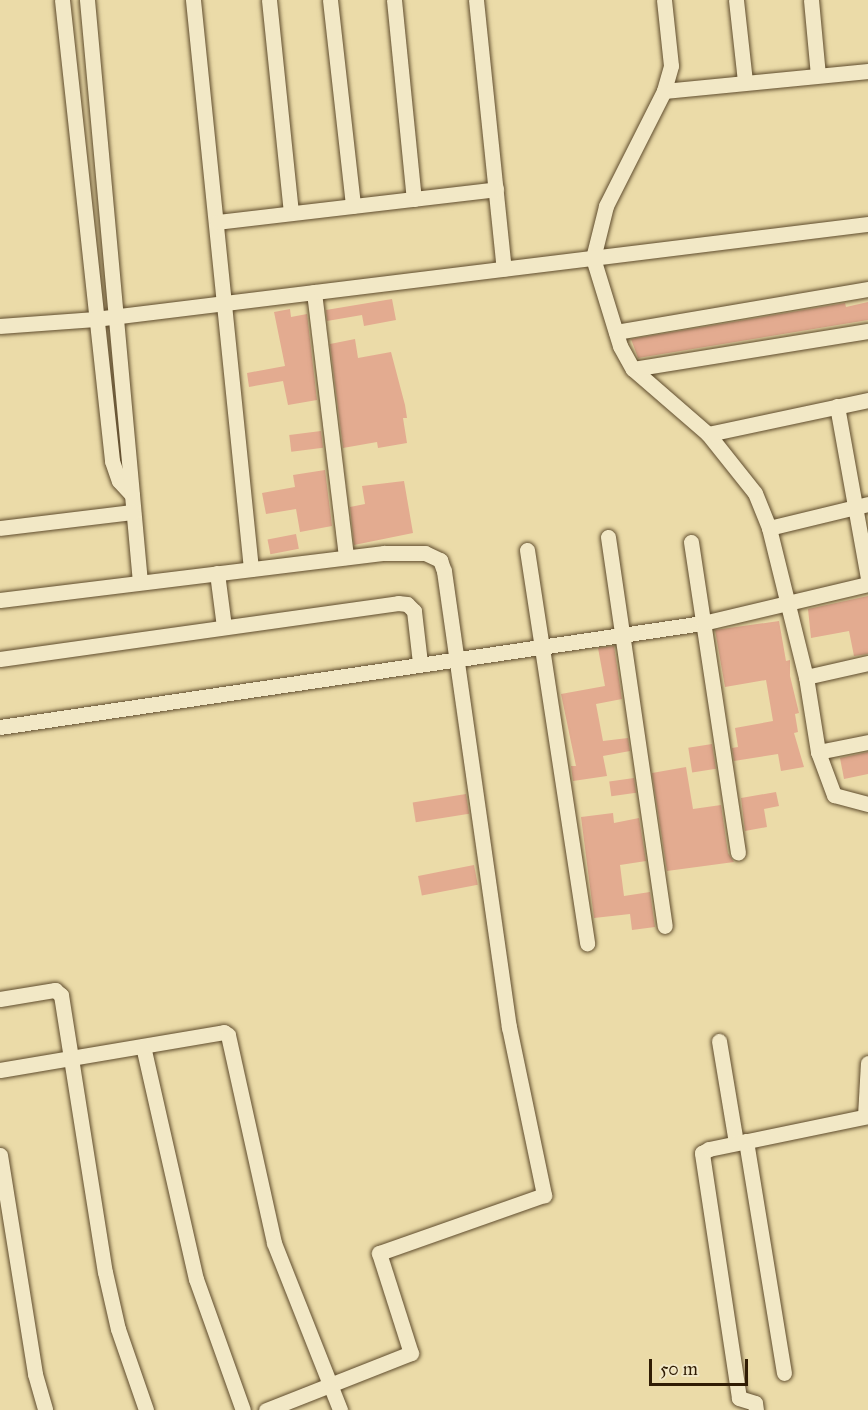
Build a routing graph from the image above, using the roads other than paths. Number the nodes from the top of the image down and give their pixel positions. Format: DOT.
graph roads {
  1 [pos="62,0"];
  2 [pos="87,0"];
  3 [pos="193,0"];
  4 [pos="269,0"];
  5 [pos="330,0"];
  6 [pos="394,0"];
  7 [pos="476,0"];
  8 [pos="664,0"];
  9 [pos="736,0"];
  10 [pos="811,0"];
  11 [pos="868,71"];
  12 [pos="818,75"];
  13 [pos="744,81"];
  14 [pos="664,91"];
  15 [pos="496,189"];
  16 [pos="414,199"];
  17 [pos="353,206"];
  18 [pos="291,213"];
  19 [pos="217,222"];
  20 [pos="868,224"];
  21 [pos="593,258"];
  22 [pos="504,269"];
  23 [pos="868,289"];
  24 [pos="314,292"];
  25 [pos="226,303"];
  26 [pos="115,316"];
  27 [pos="95,319"];
  28 [pos="0,326"];
  29 [pos="868,331"];
  30 [pos="616,332"];
  31 [pos="633,369"];
  32 [pos="868,400"];
  33 [pos="837,406"];
  34 [pos="708,434"];
  35 [pos="132,495"];
  36 [pos="861,505"];
  37 [pos="133,512"];
  38 [pos="0,528"];
  39 [pos="769,528"];
  40 [pos="608,537"];
  41 [pos="691,542"];
  42 [pos="527,550"];
  43 [pos="346,557"];
  44 [pos="251,569"];
  45 [pos="217,573"];
  46 [pos="868,578"];
  47 [pos="140,582"];
  48 [pos="868,584"];
  49 [pos="0,600"];
  50 [pos="787,605"];
  51 [pos="703,623"];
  52 [pos="224,627"];
  53 [pos="625,634"];
  54 [pos="544,645"];
  55 [pos="456,658"];
  56 [pos="0,659"];
  57 [pos="420,663"];
  58 [pos="868,663"];
  59 [pos="806,677"];
  60 [pos="0,727"];
  61 [pos="868,741"];
  62 [pos="818,752"];
  63 [pos="868,804"];
  64 [pos="738,852"];
  65 [pos="665,926"];
  66 [pos="587,944"];
  67 [pos="0,999"];
  68 [pos="719,1041"];
  69 [pos="143,1046"];
  70 [pos="70,1058"];
  71 [pos="868,1063"];
  72 [pos="0,1070"];
  73 [pos="866,1116"];
  74 [pos="741,1142"];
  75 [pos="0,1155"];
  76 [pos="783,1373"];
  77 [pos="330,1384"];
  78 [pos="45,1410"];
  79 [pos="146,1410"];
  80 [pos="243,1410"];
  81 [pos="266,1410"];
  82 [pos="340,1410"];
  83 [pos="756,1410"];
  1 -- 27 [label="street"];
  2 -- 26 [label="street"];
  3 -- 19 [label="street"];
  4 -- 18 [label="street"];
  5 -- 17 [label="street"];
  6 -- 16 [label="street"];
  7 -- 15 [label="street"];
  8 -- 14 [label="street"];
  9 -- 13 [label="street"];
  10 -- 12 [label="street"];
  11 -- 12 [label="street"];
  12 -- 13 [label="street"];
  13 -- 14 [label="street"];
  14 -- 21 [label="street"];
  15 -- 16 [label="street"];
  15 -- 22 [label="street"];
  16 -- 17 [label="street"];
  17 -- 18 [label="street"];
  18 -- 19 [label="street"];
  19 -- 25 [label="street"];
  20 -- 21 [label="street"];
  21 -- 22 [label="street"];
  21 -- 30 [label="street"];
  22 -- 24 [label="street"];
  23 -- 30 [label="street"];
  24 -- 25 [label="street"];
  24 -- 43 [label="street"];
  25 -- 26 [label="street"];
  25 -- 44 [label="street"];
  26 -- 27 [label="street"];
  26 -- 35 [label="street"];
  27 -- 28 [label="street"];
  27 -- 35 [label="street"];
  29 -- 31 [label="street"];
  30 -- 31 [label="street"];
  31 -- 34 [label="street"];
  32 -- 33 [label="street"];
  33 -- 34 [label="street"];
  33 -- 36 [label="street"];
  34 -- 39 [label="street"];
  35 -- 37 [label="street"];
  36 -- 39 [label="street"];
  36 -- 46 [label="street"];
  37 -- 38 [label="street"];
  37 -- 47 [label="street"];
  39 -- 50 [label="street"];
  40 -- 53 [label="street"];
  41 -- 51 [label="street"];
  42 -- 54 [label="street"];
  43 -- 44 [label="street"];
  43 -- 55 [label="street"];
  44 -- 45 [label="street"];
  45 -- 47 [label="street"];
  45 -- 52 [label="street"];
  47 -- 49 [label="street"];
  48 -- 50 [label="street"];
  50 -- 51 [label="street"];
  50 -- 59 [label="street"];
  51 -- 53 [label="street"];
  51 -- 64 [label="street"];
  52 -- 56 [label="street"];
  52 -- 57 [label="street"];
  53 -- 54 [label="street"];
  53 -- 65 [label="street"];
  54 -- 55 [label="street"];
  54 -- 66 [label="street"];
  55 -- 57 [label="street"];
  55 -- 77 [label="street"];
  57 -- 60 [label="street"];
  58 -- 59 [label="street"];
  59 -- 62 [label="street"];
  61 -- 62 [label="street"];
  62 -- 63 [label="street"];
  67 -- 70 [label="street"];
  68 -- 74 [label="street"];
  69 -- 70 [label="street"];
  69 -- 77 [label="street"];
  69 -- 80 [label="street"];
  70 -- 72 [label="street"];
  70 -- 79 [label="street"];
  71 -- 73 [label="street"];
  73 -- 74 [label="street"];
  74 -- 76 [label="street"];
  74 -- 83 [label="street"];
  75 -- 78 [label="street"];
  77 -- 81 [label="street"];
  77 -- 82 [label="street"];
}
